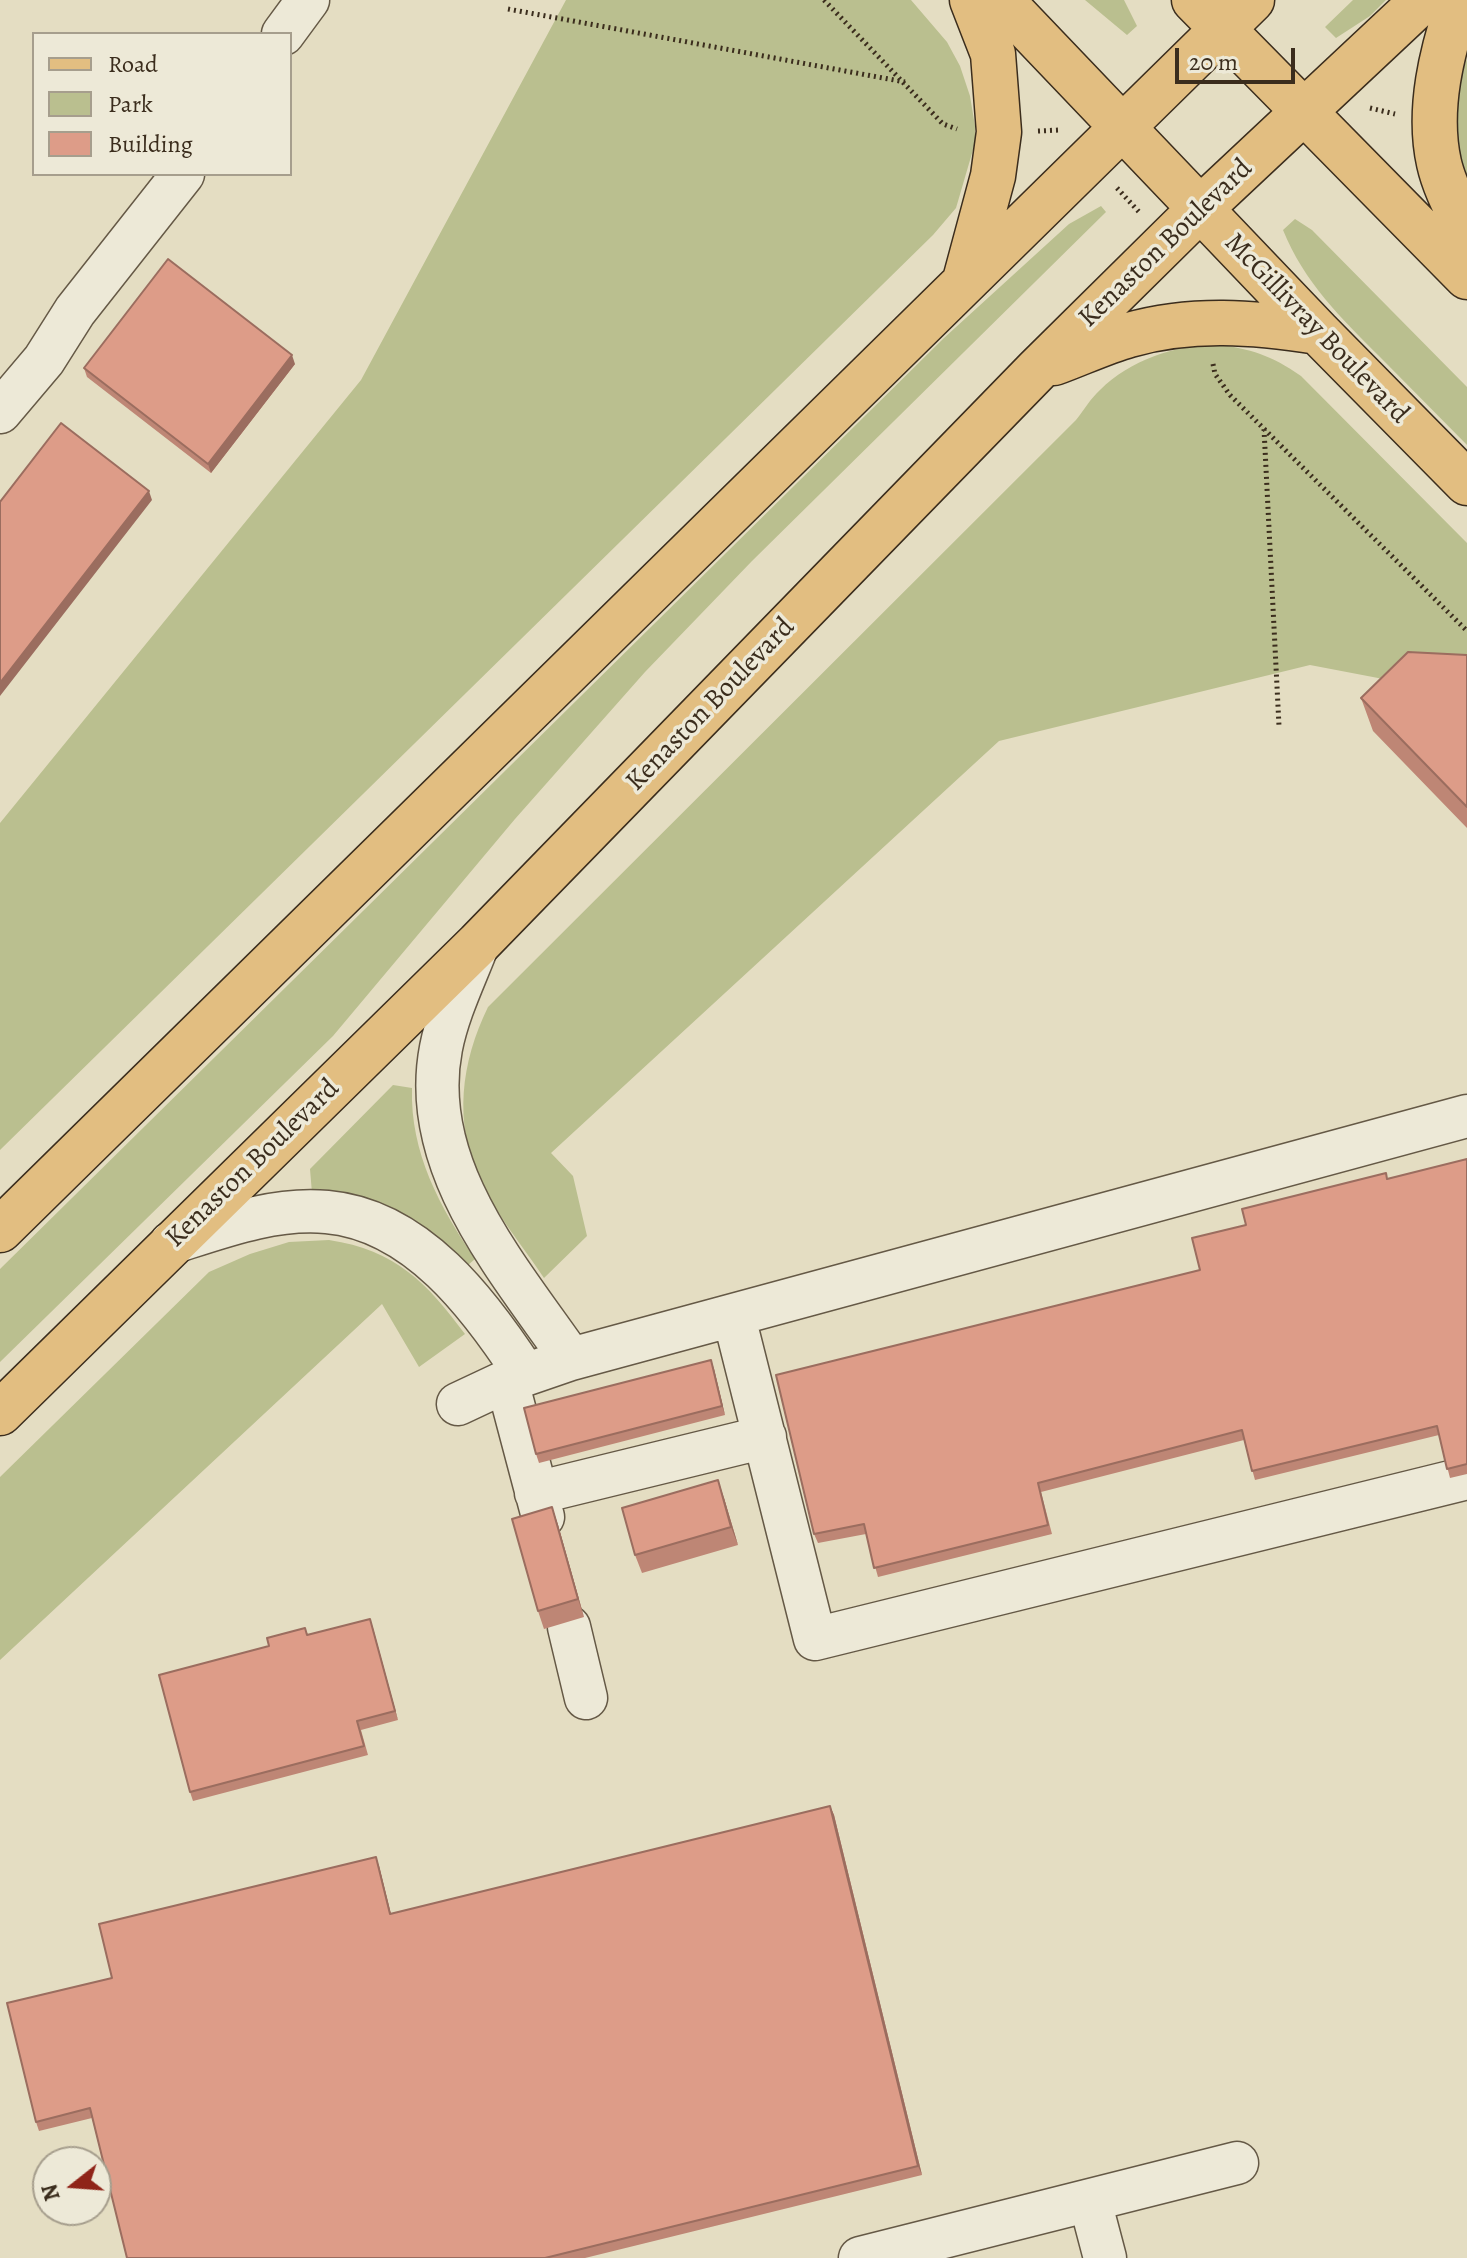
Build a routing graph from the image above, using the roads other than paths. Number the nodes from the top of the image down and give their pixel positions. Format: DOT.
graph roads {
  1 [pos="308,0"];
  2 [pos="972,0"];
  3 [pos="1001,0"];
  4 [pos="1423,0"];
  5 [pos="1459,0"];
  6 [pos="1224,10"];
  7 [pos="284,32"];
  8 [pos="1304,111"];
  9 [pos="1123,127"];
  10 [pos="181,176"];
  11 [pos="1200,209"];
  12 [pos="1467,231"];
  13 [pos="1467,277"];
  14 [pos="965,280"];
  15 [pos="1318,332"];
  16 [pos="1037,370"];
  17 [pos="0,412"];
  18 [pos="1467,483"];
  19 [pos="478,944"];
  20 [pos="1467,1116"];
  21 [pos="0,1230"];
  22 [pos="171,1243"];
  23 [pos="734,1317"];
  24 [pos="571,1359"];
  25 [pos="516,1378"];
  26 [pos="458,1404"];
  27 [pos="0,1413"];
  28 [pos="765,1437"];
  29 [pos="1467,1478"];
  30 [pos="569,1627"];
  31 [pos="586,1698"];
  32 [pos="1237,2163"];
  33 [pos="1090,2201"];
  34 [pos="860,2258"];
  35 [pos="1105,2258"];
  1 -- 7 [label="lane"];
  2 -- 14 [label="main road"];
  3 -- 9 [label="main road, McGillivray Boulevard"];
  4 -- 8 [label="main road, Kenaston Boulevard"];
  5 -- 12 [label="main road"];
  6 -- 8 [label="main road"];
  6 -- 9 [label="main road"];
  8 -- 11 [label="main road, Kenaston Boulevard"];
  8 -- 13 [label="main road"];
  9 -- 11 [label="main road, McGillivray Boulevard"];
  9 -- 14 [label="main road"];
  10 -- 17 [label="lane"];
  11 -- 15 [label="main road, McGillivray Boulevard"];
  11 -- 16 [label="main road, Kenaston Boulevard"];
  14 -- 21 [label="main road"];
  15 -- 16 [label="main road"];
  15 -- 18 [label="main road, McGillivray Boulevard"];
  16 -- 19 [label="main road, Kenaston Boulevard"];
  19 -- 22 [label="main road, Kenaston Boulevard"];
  19 -- 24 [label="lane"];
  20 -- 23 [label="lane"];
  22 -- 25 [label="lane"];
  22 -- 27 [label="main road, Kenaston Boulevard"];
  23 -- 24 [label="lane"];
  23 -- 28 [label="lane"];
  24 -- 25 [label="lane"];
  25 -- 26 [label="lane"];
  25 -- 28 [label="lane"];
  28 -- 29 [label="lane"];
  30 -- 31 [label="lane"];
  32 -- 33 [label="lane"];
  33 -- 34 [label="lane"];
  33 -- 35 [label="lane"];
}
